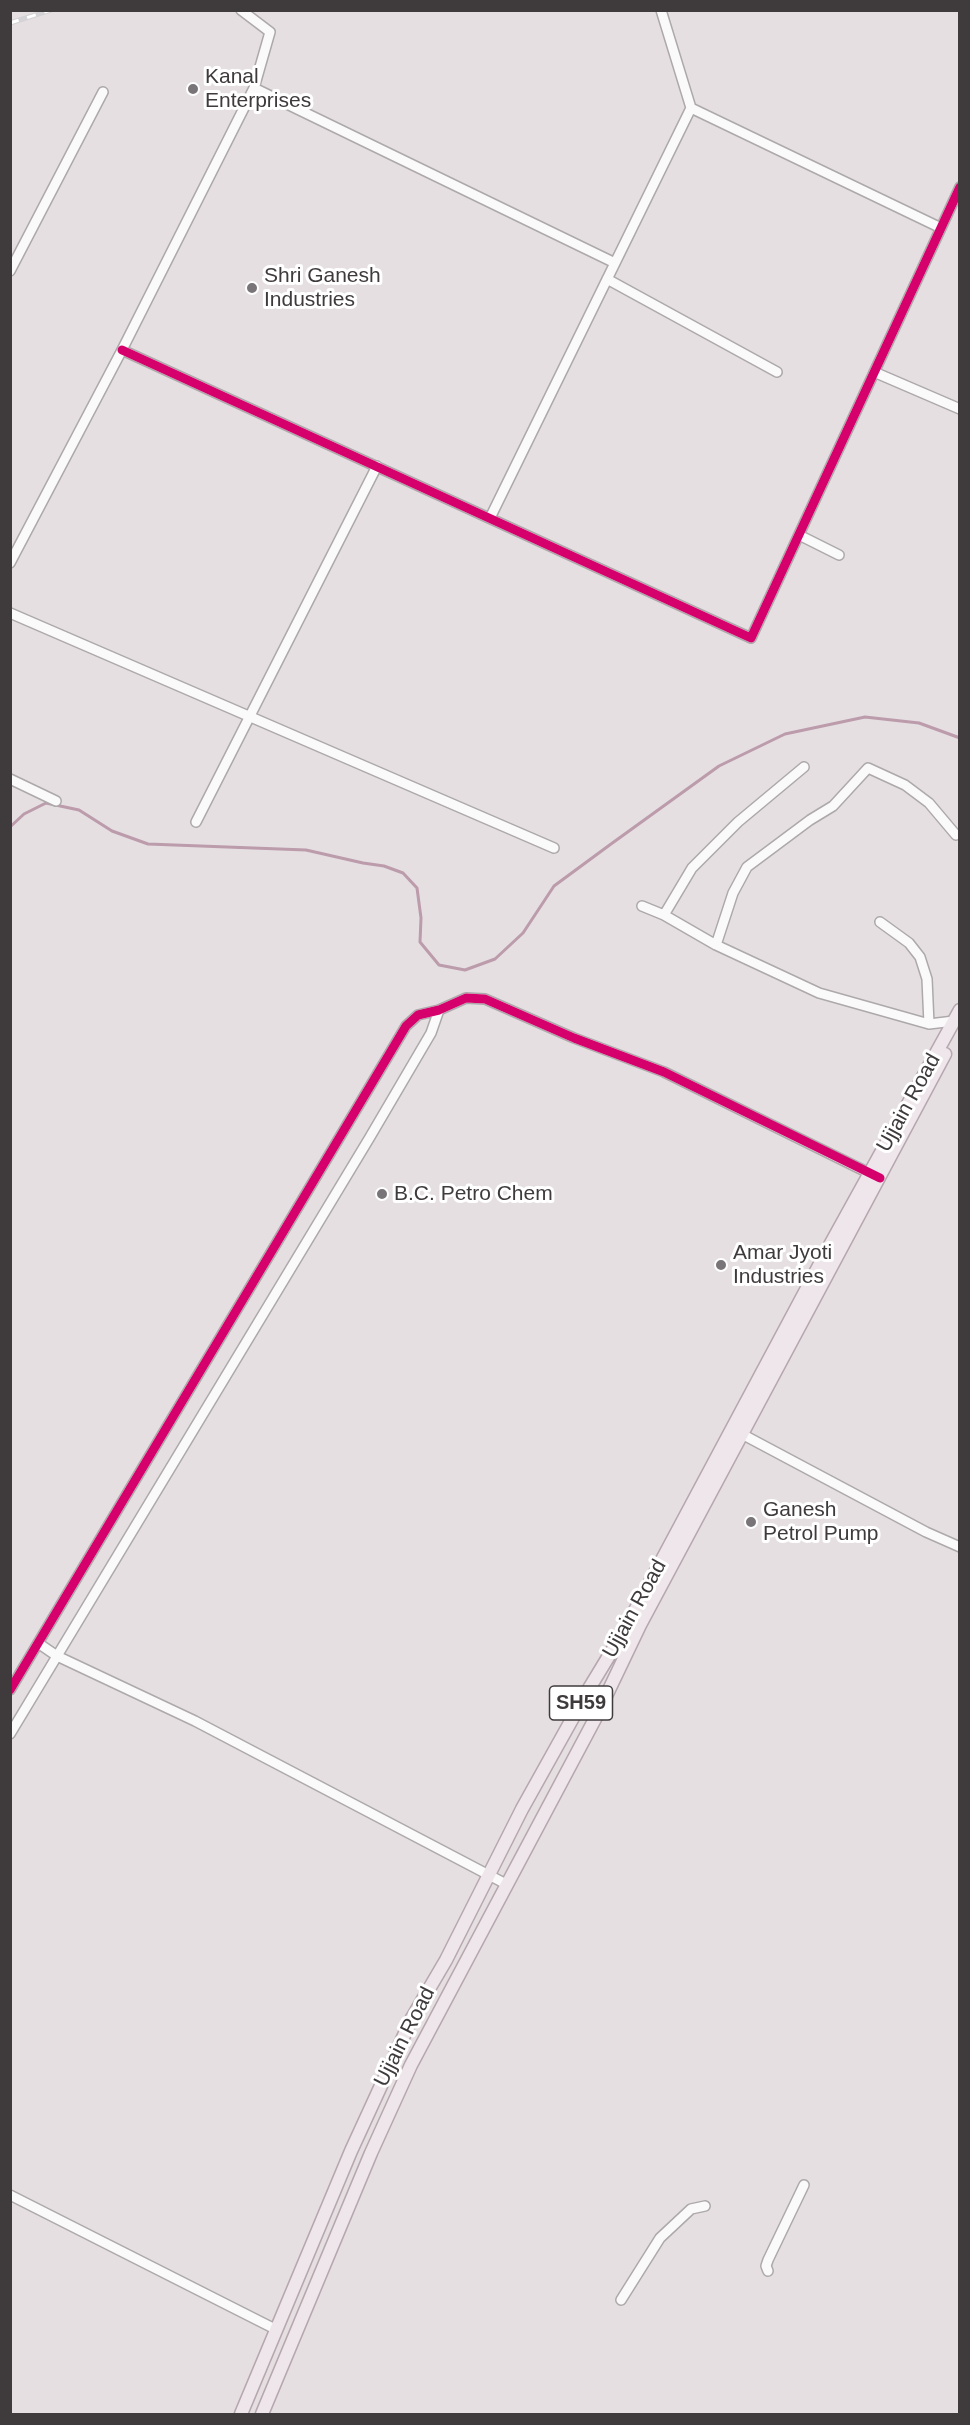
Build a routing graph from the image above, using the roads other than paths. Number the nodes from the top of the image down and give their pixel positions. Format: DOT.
graph roads {
  1 [pos="241,10"];
  2 [pos="661,10"];
  3 [pos="254,88"];
  4 [pos="103,92"];
  5 [pos="691,108"];
  6 [pos="960,187"];
  7 [pos="955,207"];
  8 [pos="941,228"];
  9 [pos="615,263"];
  10 [pos="10,271"];
  11 [pos="607,279"];
  12 [pos="122,350"];
  13 [pos="777,372"];
  14 [pos="874,372"];
  15 [pos="960,409"];
  16 [pos="376,466"];
  17 [pos="490,518"];
  18 [pos="799,535"];
  19 [pos="839,555"];
  20 [pos="10,563"];
  21 [pos="10,613"];
  22 [pos="250,715"];
  23 [pos="804,767"];
  24 [pos="10,779"];
  25 [pos="56,801"];
  26 [pos="196,822"];
  27 [pos="956,835"];
  28 [pos="554,848"];
  29 [pos="642,906"];
  30 [pos="664,915"];
  31 [pos="880,922"];
  32 [pos="716,945"];
  33 [pos="439,1010"];
  34 [pos="960,1010"];
  35 [pos="929,1024"];
  36 [pos="957,1024"];
  37 [pos="875,1176"];
  38 [pos="737,1432"];
  39 [pos="960,1547"];
  40 [pos="38,1643"];
  41 [pos="57,1656"];
  42 [pos="10,1690"];
  43 [pos="10,1734"];
  44 [pos="489,1875"];
  45 [pos="506,1884"];
  46 [pos="804,2185"];
  47 [pos="10,2195"];
  48 [pos="705,2206"];
  49 [pos="768,2271"];
  50 [pos="621,2300"];
  51 [pos="277,2330"];
  52 [pos="241,2415"];
  53 [pos="262,2415"];
  1 -- 3 [label="street"];
  2 -- 5 [label="street"];
  3 -- 9 [label="street"];
  3 -- 12 [label="street"];
  4 -- 10 [label="street"];
  5 -- 8 [label="street"];
  5 -- 9 [label="street"];
  6 -- 7 [label="street"];
  7 -- 8 [label="street"];
  8 -- 14 [label="street"];
  9 -- 11 [label="street"];
  11 -- 13 [label="street"];
  11 -- 17 [label="street"];
  12 -- 16 [label="street"];
  12 -- 20 [label="street"];
  14 -- 15 [label="street"];
  14 -- 18 [label="street"];
  16 -- 17 [label="street"];
  16 -- 22 [label="street"];
  17 -- 18 [label="street"];
  18 -- 19 [label="street"];
  21 -- 22 [label="street"];
  22 -- 26 [label="street"];
  22 -- 28 [label="street"];
  23 -- 30 [label="street"];
  24 -- 25 [label="street"];
  27 -- 32 [label="street"];
  29 -- 30 [label="street"];
  30 -- 32 [label="street"];
  31 -- 35 [label="street"];
  32 -- 35 [label="street"];
  33 -- 37 [label="street"];
  33 -- 40 [label="street"];
  33 -- 41 [label="street"];
  34 -- 36 [label="main road, Ujjain Road / SH59"];
  35 -- 36 [label="street"];
  36 -- 37 [label="main road, Ujjain Road / SH59"];
  37 -- 38 [label="main road, Ujjain Road / SH59"];
  38 -- 39 [label="street"];
  38 -- 44 [label="main road, Ujjain Road / SH59"];
  38 -- 45 [label="main road, Ujjain Road / SH59"];
  40 -- 41 [label="street"];
  40 -- 42 [label="street"];
  41 -- 43 [label="street"];
  41 -- 44 [label="street"];
  44 -- 45 [label="street"];
  44 -- 51 [label="main road, Ujjain Road / SH59"];
  45 -- 53 [label="main road, Ujjain Road / SH59"];
  46 -- 49 [label="street"];
  47 -- 51 [label="street"];
  48 -- 50 [label="street"];
  51 -- 52 [label="main road, Ujjain Road / SH59"];
}
